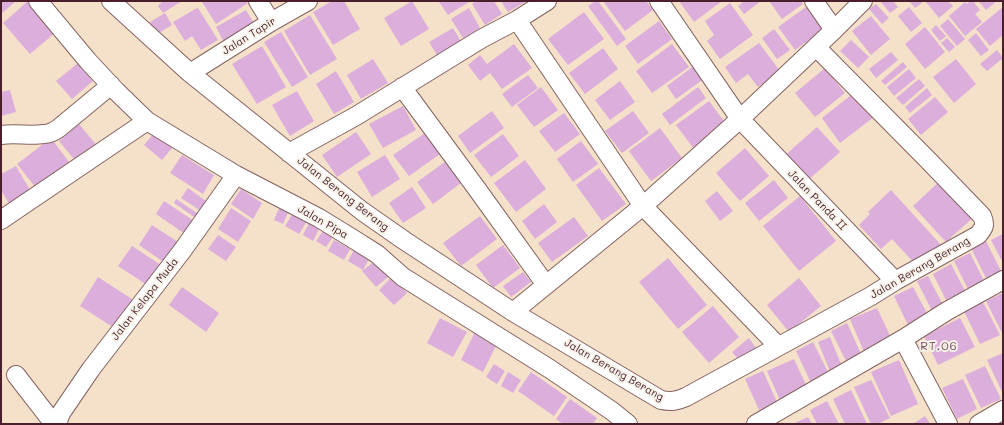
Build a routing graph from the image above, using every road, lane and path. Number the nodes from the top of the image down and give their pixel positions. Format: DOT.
graph roads {
  1 [pos="38,1"];
  2 [pos="111,1"];
  3 [pos="258,1"];
  4 [pos="308,1"];
  5 [pos="547,1"];
  6 [pos="659,1"];
  7 [pos="814,1"];
  8 [pos="863,1"];
  9 [pos="517,20"];
  10 [pos="271,22"];
  11 [pos="834,30"];
  12 [pos="816,47"];
  13 [pos="190,73"];
  14 [pos="111,85"];
  15 [pos="402,87"];
  16 [pos="740,119"];
  17 [pos="147,121"];
  18 [pos="1,134"];
  19 [pos="289,153"];
  20 [pos="236,175"];
  21 [pos="643,206"];
  22 [pos="1,220"];
  23 [pos="1003,280"];
  24 [pos="895,281"];
  25 [pos="546,285"];
  26 [pos="513,312"];
  27 [pos="903,339"];
  28 [pos="778,346"];
  29 [pos="16,375"];
  30 [pos="1003,410"];
  31 [pos="54,424"];
  32 [pos="58,424"];
  33 [pos="628,424"];
  34 [pos="756,424"];
  35 [pos="948,424"];
  36 [pos="979,424"];
  1 -- 14 [label="street, Jalan Pipa"];
  2 -- 13 [label="street, Jalan Berang Berang"];
  3 -- 10 [label="street"];
  4 -- 10 [label="street, Jalan Tapir"];
  5 -- 9 [label="street"];
  6 -- 16 [label="street, Jalan Panda II"];
  7 -- 11 [label="street"];
  8 -- 11 [label="street"];
  9 -- 15 [label="street"];
  9 -- 21 [label="street"];
  10 -- 13 [label="street, Jalan Tapir"];
  11 -- 12 [label="street"];
  12 -- 16 [label="street"];
  12 -- 24 [label="street, Jalan Berang Berang"];
  13 -- 19 [label="street, Jalan Berang Berang"];
  14 -- 17 [label="street, Jalan Pipa"];
  14 -- 18 [label="street"];
  15 -- 19 [label="street"];
  15 -- 25 [label="street"];
  16 -- 21 [label="street"];
  16 -- 24 [label="street, Jalan Panda II"];
  17 -- 20 [label="street, Jalan Pipa"];
  17 -- 22 [label="street"];
  19 -- 26 [label="street, Jalan Berang Berang"];
  20 -- 32 [label="street, Jalan Kelapa Muda"];
  20 -- 33 [label="street, Jalan Pipa"];
  21 -- 25 [label="street"];
  21 -- 28 [label="street"];
  23 -- 27 [label="street"];
  24 -- 28 [label="street, Jalan Berang Berang"];
  25 -- 26 [label="street"];
  26 -- 28 [label="street, Jalan Berang Berang"];
  27 -- 34 [label="street"];
  27 -- 35 [label="street"];
  29 -- 31 [label="street"];
  30 -- 36 [label="street"];
}
